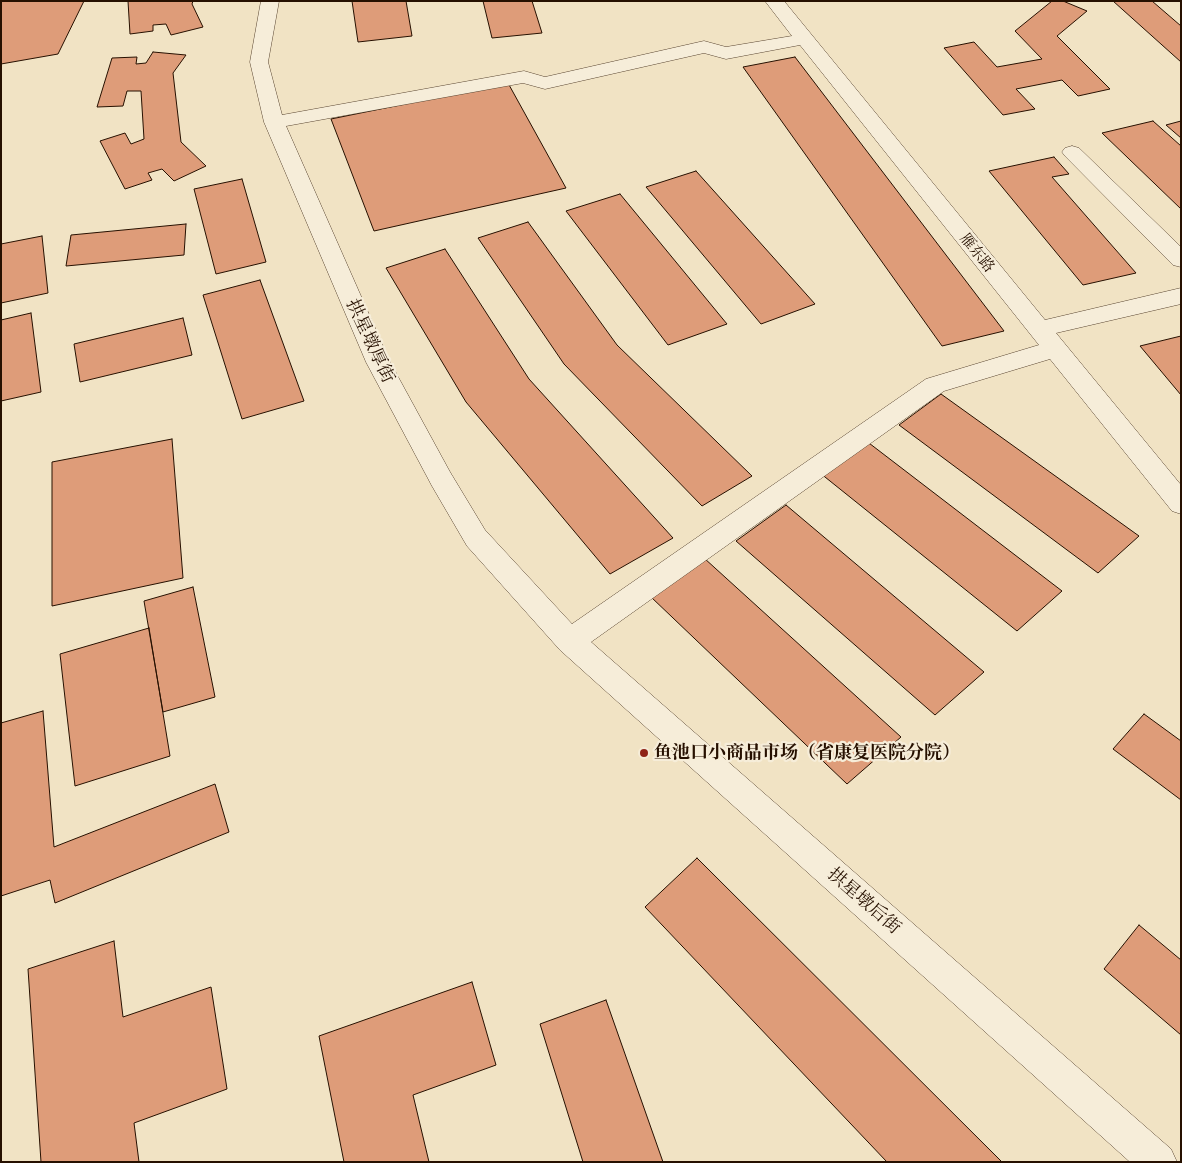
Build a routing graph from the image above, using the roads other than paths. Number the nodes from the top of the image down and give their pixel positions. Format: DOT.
graph roads {
  1 [pos="270,1"];
  2 [pos="774,1"];
  3 [pos="804,39"];
  4 [pos="274,122"];
  5 [pos="1072,152"];
  6 [pos="1181,260"];
  7 [pos="1181,296"];
  8 [pos="1039,329"];
  9 [pos="1055,349"];
  10 [pos="1181,504"];
  11 [pos="570,641"];
  12 [pos="1158,1162"];
  1 -- 4 [label="street, 拱星墩厚街"];
  2 -- 3 [label="street, 雁东路"];
  3 -- 4 [label="street"];
  3 -- 8 [label="street, 雁东路"];
  4 -- 11 [label="street, 拱星墩厚街"];
  5 -- 6 [label="street"];
  7 -- 8 [label="street"];
  8 -- 9 [label="street, 雁东路"];
  9 -- 10 [label="street, 雁东路"];
  9 -- 11 [label="street"];
  11 -- 12 [label="street, 拱星墩后街"];
}
